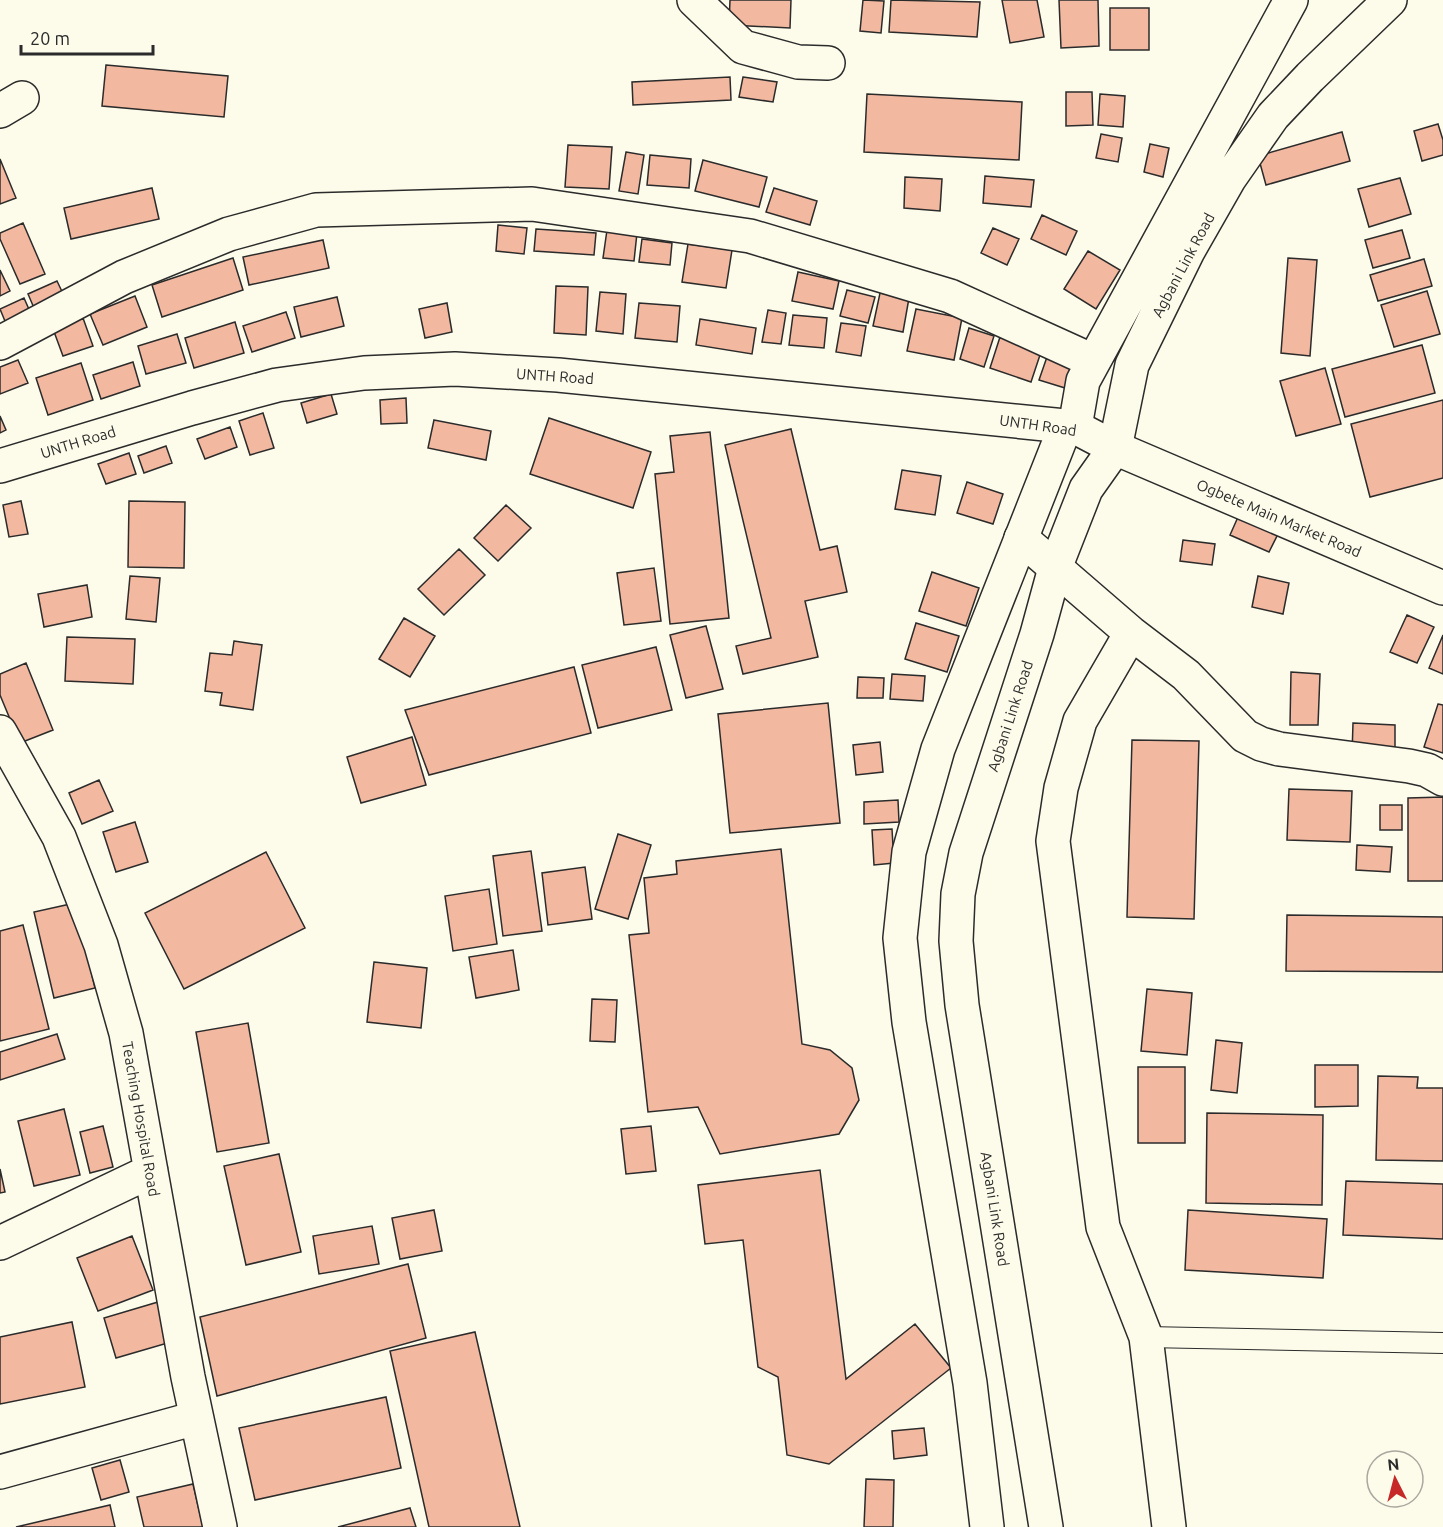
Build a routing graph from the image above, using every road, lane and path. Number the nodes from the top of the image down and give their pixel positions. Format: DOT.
graph roads {
  1 [pos="694,0"];
  2 [pos="1291,0"];
  3 [pos="1390,0"];
  4 [pos="828,63"];
  5 [pos="0,343"];
  6 [pos="1093,361"];
  7 [pos="1075,427"];
  8 [pos="1115,448"];
  9 [pos="0,466"];
  10 [pos="1021,538"];
  11 [pos="1055,568"];
  12 [pos="1443,588"];
  13 [pos="1131,633"];
  14 [pos="0,732"];
  15 [pos="1443,779"];
  16 [pos="151,1171"];
  17 [pos="0,1243"];
  18 [pos="1146,1337"];
  19 [pos="1443,1343"];
  20 [pos="196,1418"];
  21 [pos="0,1472"];
  22 [pos="220,1527"];
  23 [pos="987,1527"];
  24 [pos="1046,1527"];
  25 [pos="1169,1527"];
  1 -- 4 [label="street"];
  2 -- 6 [label="street"];
  3 -- 8 [label="street, Agbani Link Road"];
  5 -- 6 [label="street"];
  6 -- 7 [label="street"];
  7 -- 8 [label="street, UNTH Road"];
  7 -- 9 [label="street, UNTH Road"];
  7 -- 10 [label="street"];
  8 -- 11 [label="street, Agbani Link Road"];
  8 -- 12 [label="street, Ogbete Main Market Road"];
  10 -- 11 [label="street"];
  10 -- 23 [label="street"];
  11 -- 13 [label="street"];
  11 -- 24 [label="street, Agbani Link Road"];
  13 -- 15 [label="street"];
  13 -- 18 [label="street"];
  14 -- 16 [label="street, Teaching Hospital Road"];
  16 -- 17 [label="street"];
  16 -- 20 [label="street, Teaching Hospital Road"];
  18 -- 19 [label="lane"];
  18 -- 25 [label="street"];
  20 -- 21 [label="street"];
  20 -- 22 [label="street, Teaching Hospital Road"];
}
